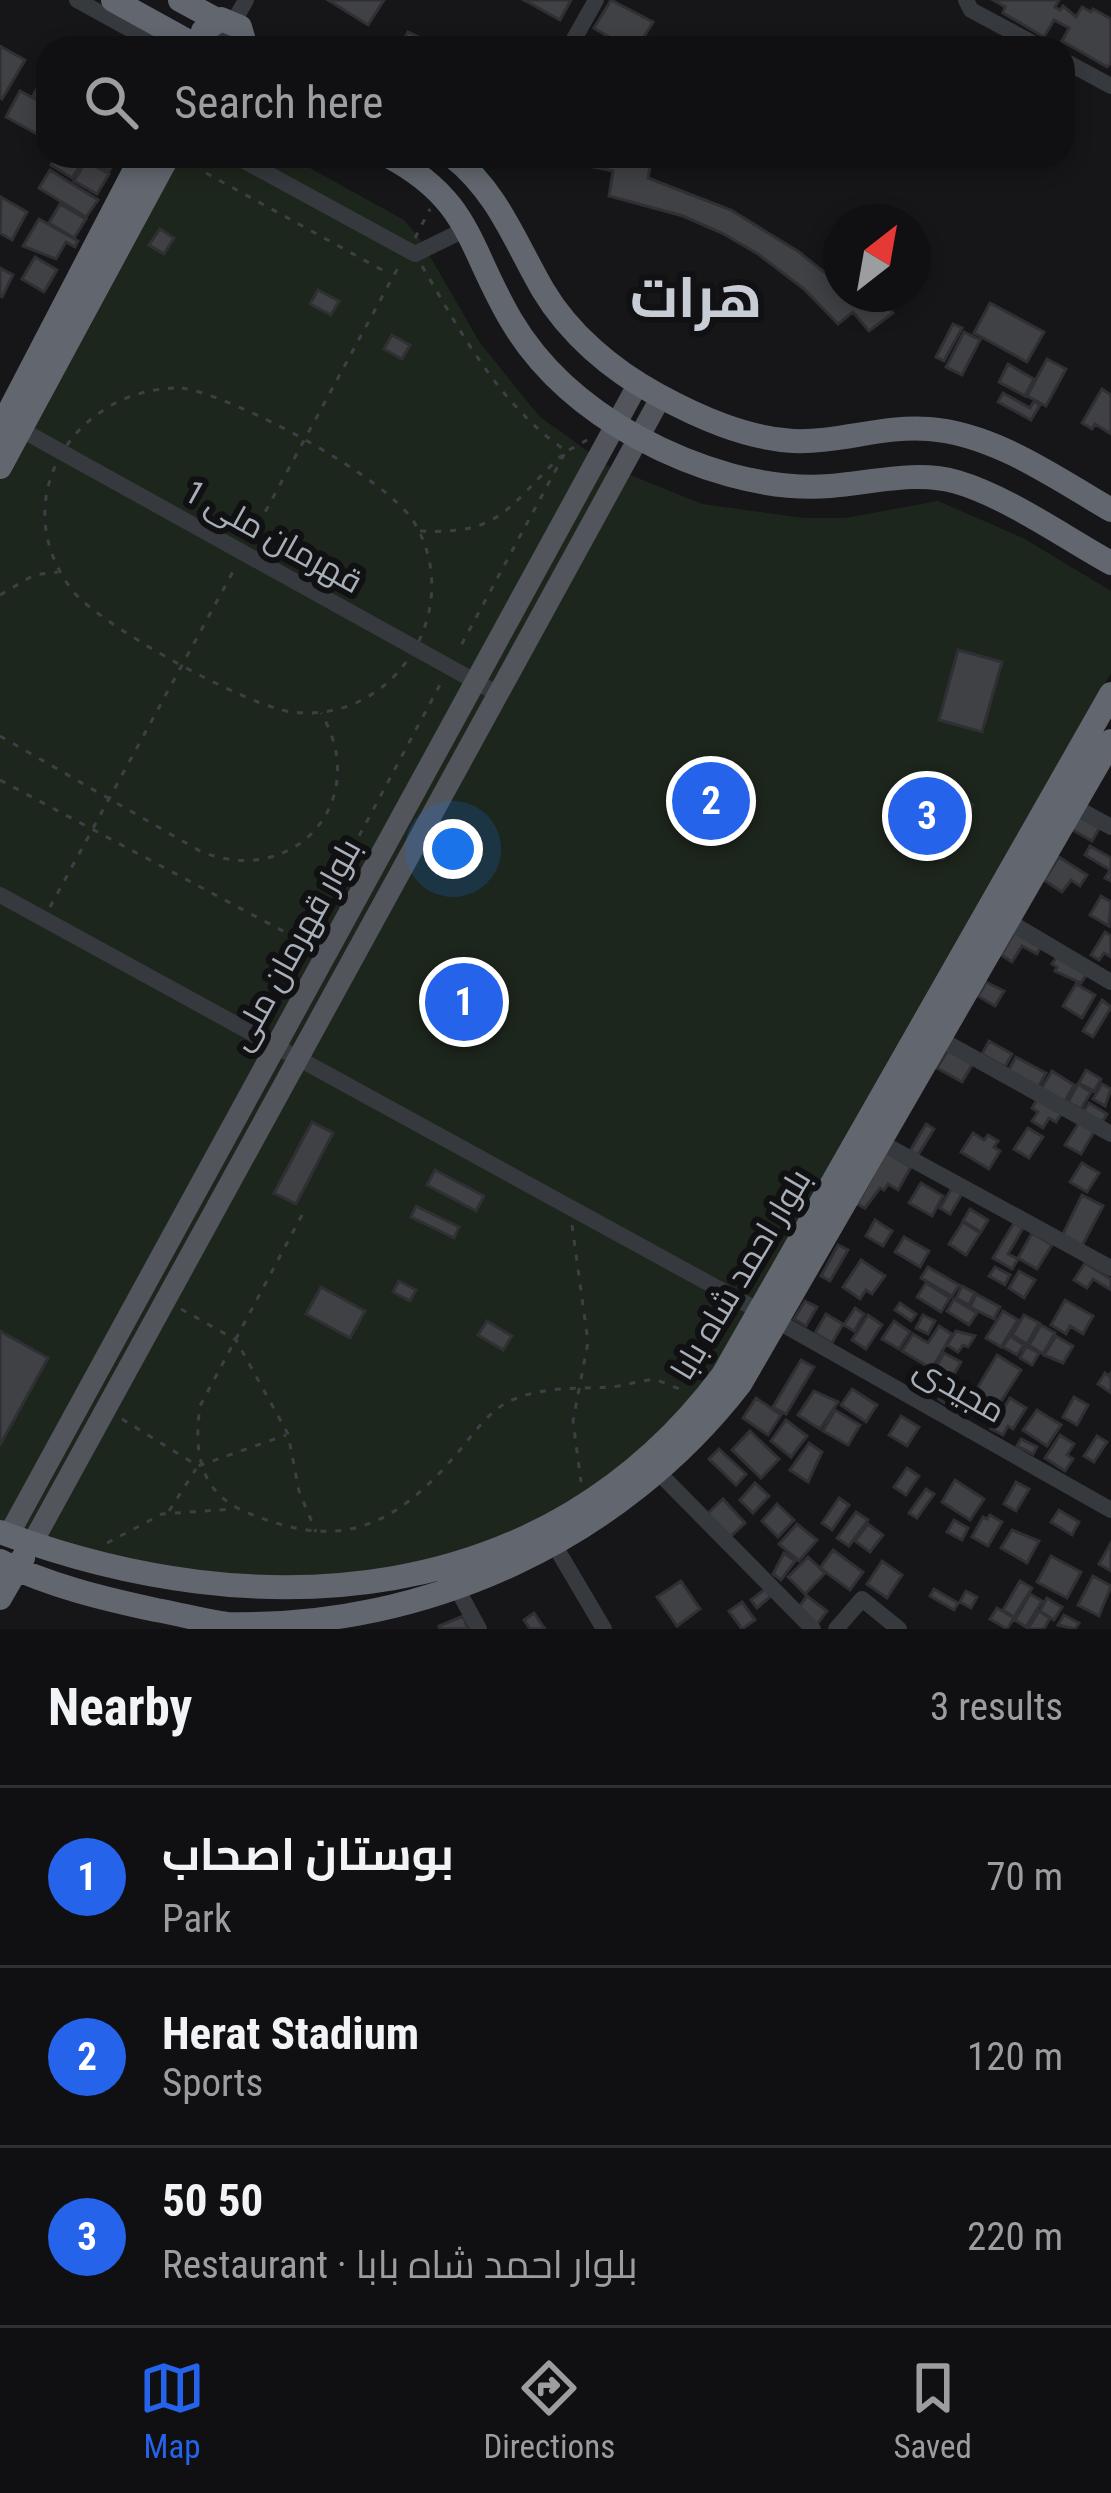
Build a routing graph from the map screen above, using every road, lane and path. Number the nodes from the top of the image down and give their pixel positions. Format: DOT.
graph roads {
  1 [pos="77,0"];
  2 [pos="113,0"];
  3 [pos="180,0"];
  4 [pos="596,0"];
  5 [pos="966,0"];
  6 [pos="230,30"];
  7 [pos="142,36"];
  8 [pos="575,36"];
  9 [pos="1020,36"];
  10 [pos="1075,66"];
  11 [pos="1111,86"];
  12 [pos="136,168"];
  13 [pos="161,168"];
  14 [pos="257,168"];
  15 [pos="406,168"];
  16 [pos="463,168"];
  17 [pos="206,173"];
  18 [pos="468,228"];
  19 [pos="415,254"];
  20 [pos="384,271"];
  21 [pos="638,384"];
  22 [pos="661,397"];
  23 [pos="6,424"];
  24 [pos="616,424"];
  25 [pos="639,438"];
  26 [pos="566,452"];
  27 [pos="0,467"];
  28 [pos="1111,510"];
  29 [pos="418,531"];
  30 [pos="1111,563"];
  31 [pos="60,572"];
  32 [pos="0,595"];
  33 [pos="450,667"];
  34 [pos="476,682"];
  35 [pos="498,694"];
  36 [pos="1111,694"];
  37 [pos="321,713"];
  38 [pos="0,736"];
  39 [pos="1111,741"];
  40 [pos="0,780"];
  41 [pos="1073,806"];
  42 [pos="1111,827"];
  43 [pos="0,895"];
  44 [pos="1006,920"];
  45 [pos="303,941"];
  46 [pos="327,954"];
  47 [pos="1111,982"];
  48 [pos="259,1023"];
  49 [pos="938,1038"];
  50 [pos="276,1046"];
  51 [pos="298,1058"];
  52 [pos="1111,1134"];
  53 [pos="880,1142"];
  54 [pos="569,1206"];
  55 [pos="302,1215"];
  56 [pos="1111,1268"];
  57 [pos="165,1300"];
  58 [pos="770,1317"];
  59 [pos="236,1340"];
  60 [pos="582,1387"];
  61 [pos="705,1399"];
  62 [pos="106,1409"];
  63 [pos="288,1435"];
  64 [pos="198,1466"];
  65 [pos="660,1474"];
  66 [pos="590,1506"];
  67 [pos="238,1509"];
  68 [pos="1111,1510"];
  69 [pos="168,1513"];
  70 [pos="316,1534"];
  71 [pos="104,1545"];
  72 [pos="9,1550"];
  73 [pos="558,1551"];
  74 [pos="460,1594"];
  75 [pos="0,1598"];
  76 [pos="334,1626"];
  77 [pos="479,1629"];
  78 [pos="604,1629"];
  79 [pos="813,1629"];
  80 [pos="836,1629"];
  81 [pos="898,1629"];
  1 -- 7 [label="street"];
  2 -- 6 [label="highway"];
  3 -- 6 [label="highway"];
  4 -- 8 [label="street"];
  5 -- 9 [label="street"];
  10 -- 11 [label="street"];
  12 -- 23 [label="highway"];
  13 -- 23 [label="highway"];
  14 -- 19 [label="street"];
  15 -- 18 [label="highway"];
  16 -- 21 [label="highway"];
  17 -- 20 [label="path"];
  18 -- 19 [label="street"];
  18 -- 24 [label="highway"];
  19 -- 26 [label="path"];
  21 -- 22 [label="highway"];
  21 -- 24 [label="main road, بلوار قهرمان ملی"];
  22 -- 25 [label="main road"];
  22 -- 28 [label="highway"];
  23 -- 27 [label="highway"];
  23 -- 33 [label="street, قهرمان ملی 1"];
  24 -- 25 [label="highway"];
  24 -- 26 [label="path"];
  24 -- 34 [label="main road, بلوار قهرمان ملی"];
  25 -- 30 [label="highway"];
  25 -- 35 [label="main road"];
  26 -- 29 [label="path"];
  26 -- 33 [label="path"];
  31 -- 32 [label="path"];
  33 -- 34 [label="street, قهرمان ملی 1"];
  33 -- 45 [label="path"];
  34 -- 35 [label="street, قهرمان ملی 1"];
  34 -- 46 [label="main road, بلوار قهرمان ملی"];
  35 -- 51 [label="main road"];
  36 -- 58 [label="highway, بلوار احمد شاه بابا"];
  37 -- 38 [label="path"];
  39 -- 41 [label="highway, بلوار احمد شاه بابا"];
  40 -- 45 [label="path"];
  41 -- 42 [label="street"];
  41 -- 44 [label="highway, بلوار احمد شاه بابا"];
  43 -- 50 [label="street, مجیدی"];
  44 -- 47 [label="street"];
  44 -- 49 [label="highway, بلوار احمد شاه بابا"];
  45 -- 46 [label="path"];
  45 -- 48 [label="path"];
  46 -- 50 [label="main road, بلوار قهرمان ملی"];
  49 -- 52 [label="street"];
  49 -- 53 [label="highway, بلوار احمد شاه بابا"];
  50 -- 51 [label="street, مجیدی"];
  50 -- 72 [label="main road, بلوار قهرمان ملی"];
  51 -- 54 [label="street, مجیدی"];
  51 -- 57 [label="main road"];
  53 -- 56 [label="street"];
  53 -- 58 [label="highway, بلوار احمد شاه بابا"];
  54 -- 58 [label="street, مجیدی"];
  54 -- 60 [label="path"];
  55 -- 59 [label="path"];
  57 -- 59 [label="path"];
  57 -- 62 [label="main road"];
  58 -- 61 [label="highway, بلوار احمد شاه بابا"];
  58 -- 65 [label="highway, بلوار احمد شاه بابا"];
  58 -- 68 [label="street, مجیدی"];
  59 -- 63 [label="path"];
  59 -- 64 [label="path"];
  60 -- 61 [label="path"];
  60 -- 66 [label="path"];
  60 -- 70 [label="path"];
  61 -- 66 [label="highway, بلوار احمد شاه بابا"];
  62 -- 64 [label="path"];
  62 -- 72 [label="main road"];
  63 -- 64 [label="path"];
  63 -- 70 [label="path"];
  64 -- 67 [label="path"];
  64 -- 69 [label="path"];
  65 -- 73 [label="highway, بلوار احمد شاه بابا"];
  65 -- 79 [label="street"];
  66 -- 72 [label="highway, بلوار احمد شاه بابا"];
  67 -- 69 [label="path"];
  67 -- 70 [label="path"];
  69 -- 71 [label="path"];
  72 -- 75 [label="highway"];
  72 -- 76 [label="highway, بلوار احمد شاه بابا"];
  73 -- 74 [label="highway, بلوار احمد شاه بابا"];
  73 -- 78 [label="street"];
  74 -- 76 [label="highway, بلوار احمد شاه بابا"];
  74 -- 77 [label="street"];
  80 -- 81 [label="street"];
}
